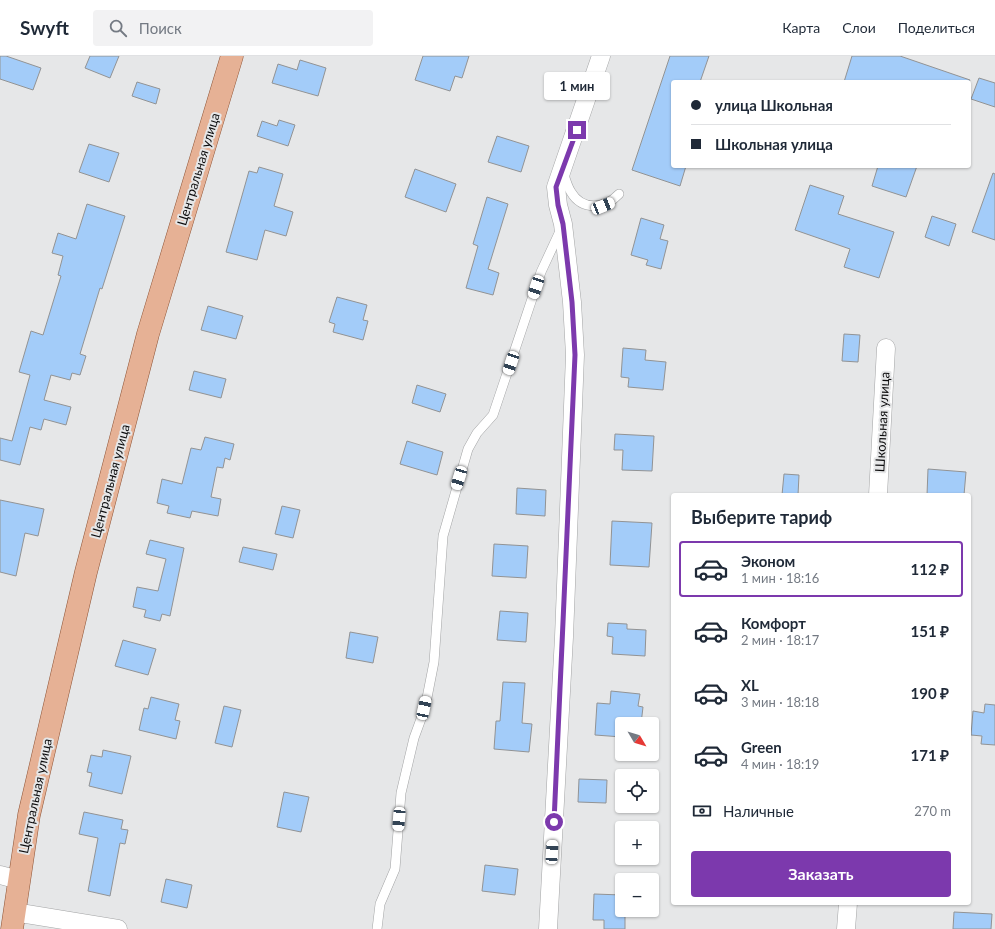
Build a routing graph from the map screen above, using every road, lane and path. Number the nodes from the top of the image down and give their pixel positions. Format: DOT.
graph roads {
  1 [pos="232,56"];
  2 [pos="601,56"];
  3 [pos="562,170"];
  4 [pos="619,194"];
  5 [pos="563,224"];
  6 [pos="886,348"];
  7 [pos="878,493"];
  8 [pos="10,878"];
  9 [pos="848,905"];
  10 [pos="13,921"];
  11 [pos="88,927"];
  12 [pos="118,929"];
  13 [pos="377,929"];
  14 [pos="548,929"];
  15 [pos="846,929"];
  1 -- 8 [label="main road, Центральная улица"];
  2 -- 3 [label="street"];
  3 -- 4 [label="lane"];
  3 -- 5 [label="street"];
  5 -- 13 [label="lane"];
  5 -- 14 [label="street"];
  6 -- 7 [label="street, Школьная улица"];
  8 -- 10 [label="main road, Центральная улица"];
  9 -- 15 [label="street"];
  10 -- 11 [label="street"];
  11 -- 12 [label="street"];
}
